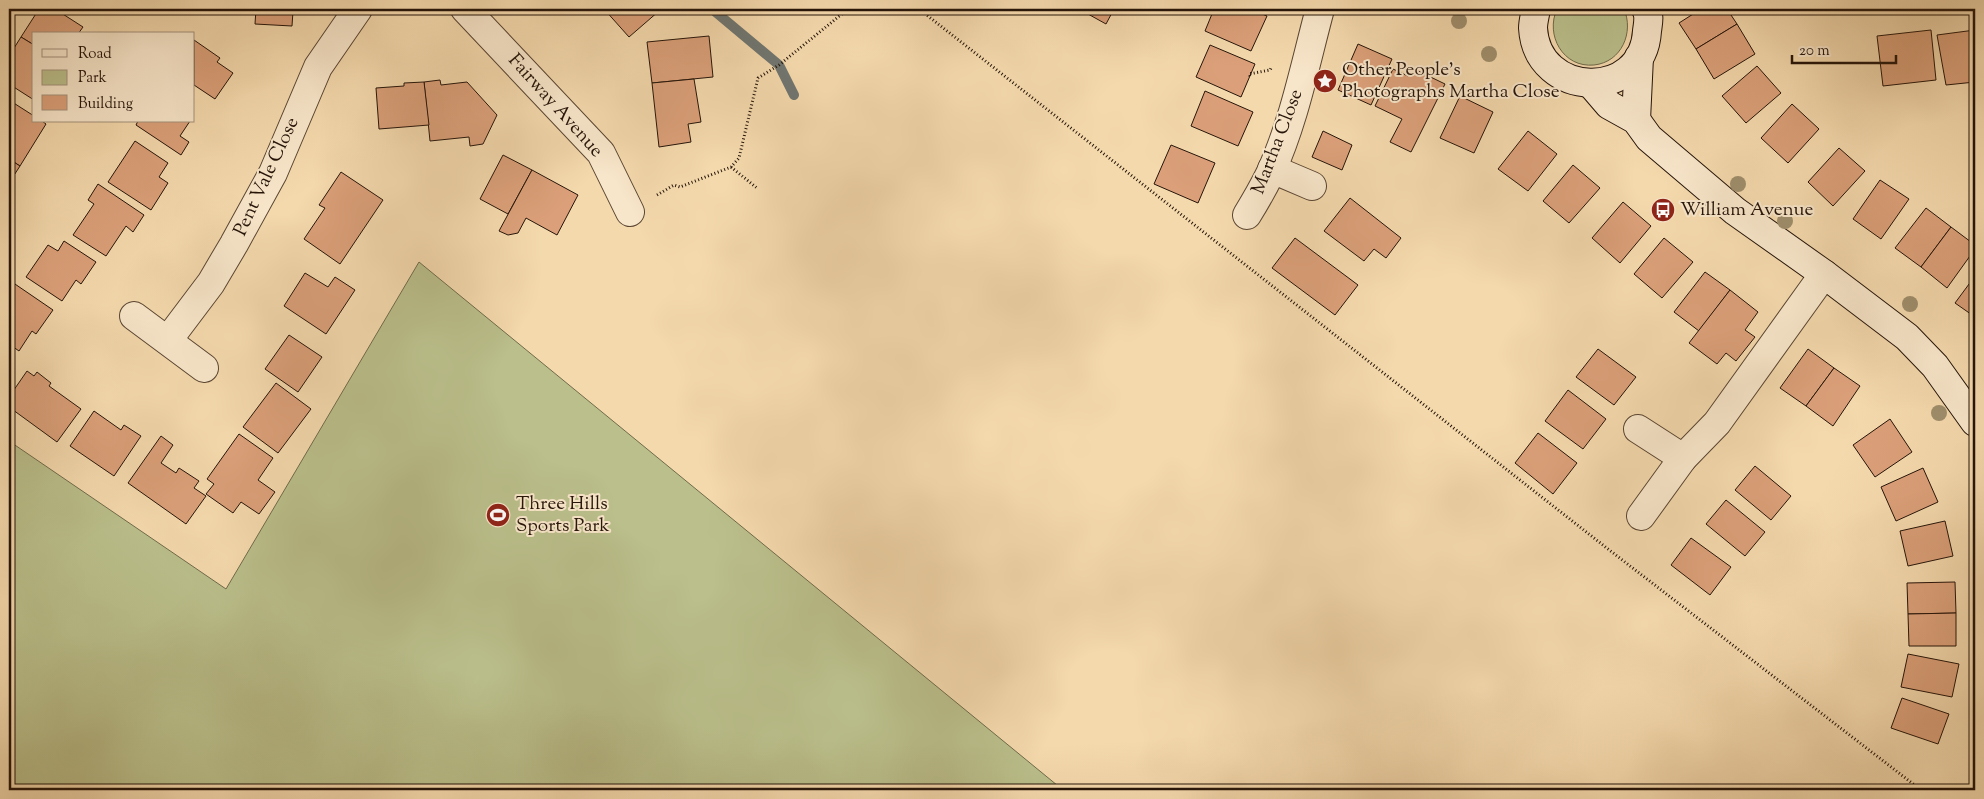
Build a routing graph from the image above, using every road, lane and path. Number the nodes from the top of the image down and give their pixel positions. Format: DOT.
graph roads {
  1 [pos="358,9"];
  2 [pos="465,9"];
  3 [pos="848,9"];
  4 [pos="919,9"];
  5 [pos="1320,9"];
  6 [pos="1536,9"];
  7 [pos="1650,11"];
  8 [pos="1639,57"];
  9 [pos="1274,63"];
  10 [pos="1250,76"];
  11 [pos="1591,84"];
  12 [pos="1636,120"];
  13 [pos="731,167"];
  14 [pos="1272,169"];
  15 [pos="1312,186"];
  16 [pos="758,188"];
  17 [pos="630,212"];
  18 [pos="1248,215"];
  19 [pos="1824,274"];
  20 [pos="134,316"];
  21 [pos="168,340"];
  22 [pos="204,368"];
  23 [pos="1975,422"];
  24 [pos="1638,430"];
  25 [pos="1683,458"];
  26 [pos="1640,516"];
  27 [pos="1922,790"];
  1 -- 21 [label="street, Pent Vale Close"];
  2 -- 17 [label="street, Fairway Avenue"];
  3 -- 13 [label="path"];
  4 -- 27 [label="path"];
  5 -- 14 [label="street, Martha Close"];
  6 -- 11 [label="street"];
  7 -- 8 [label="street"];
  8 -- 11 [label="street"];
  8 -- 12 [label="street"];
  9 -- 10 [label="path"];
  11 -- 12 [label="street"];
  12 -- 19 [label="street"];
  13 -- 16 [label="path"];
  13 -- 17 [label="path"];
  14 -- 15 [label="street"];
  14 -- 18 [label="street, Martha Close"];
  19 -- 23 [label="street"];
  19 -- 25 [label="street"];
  20 -- 21 [label="street"];
  21 -- 22 [label="street"];
  24 -- 25 [label="street"];
  25 -- 26 [label="street"];
}
